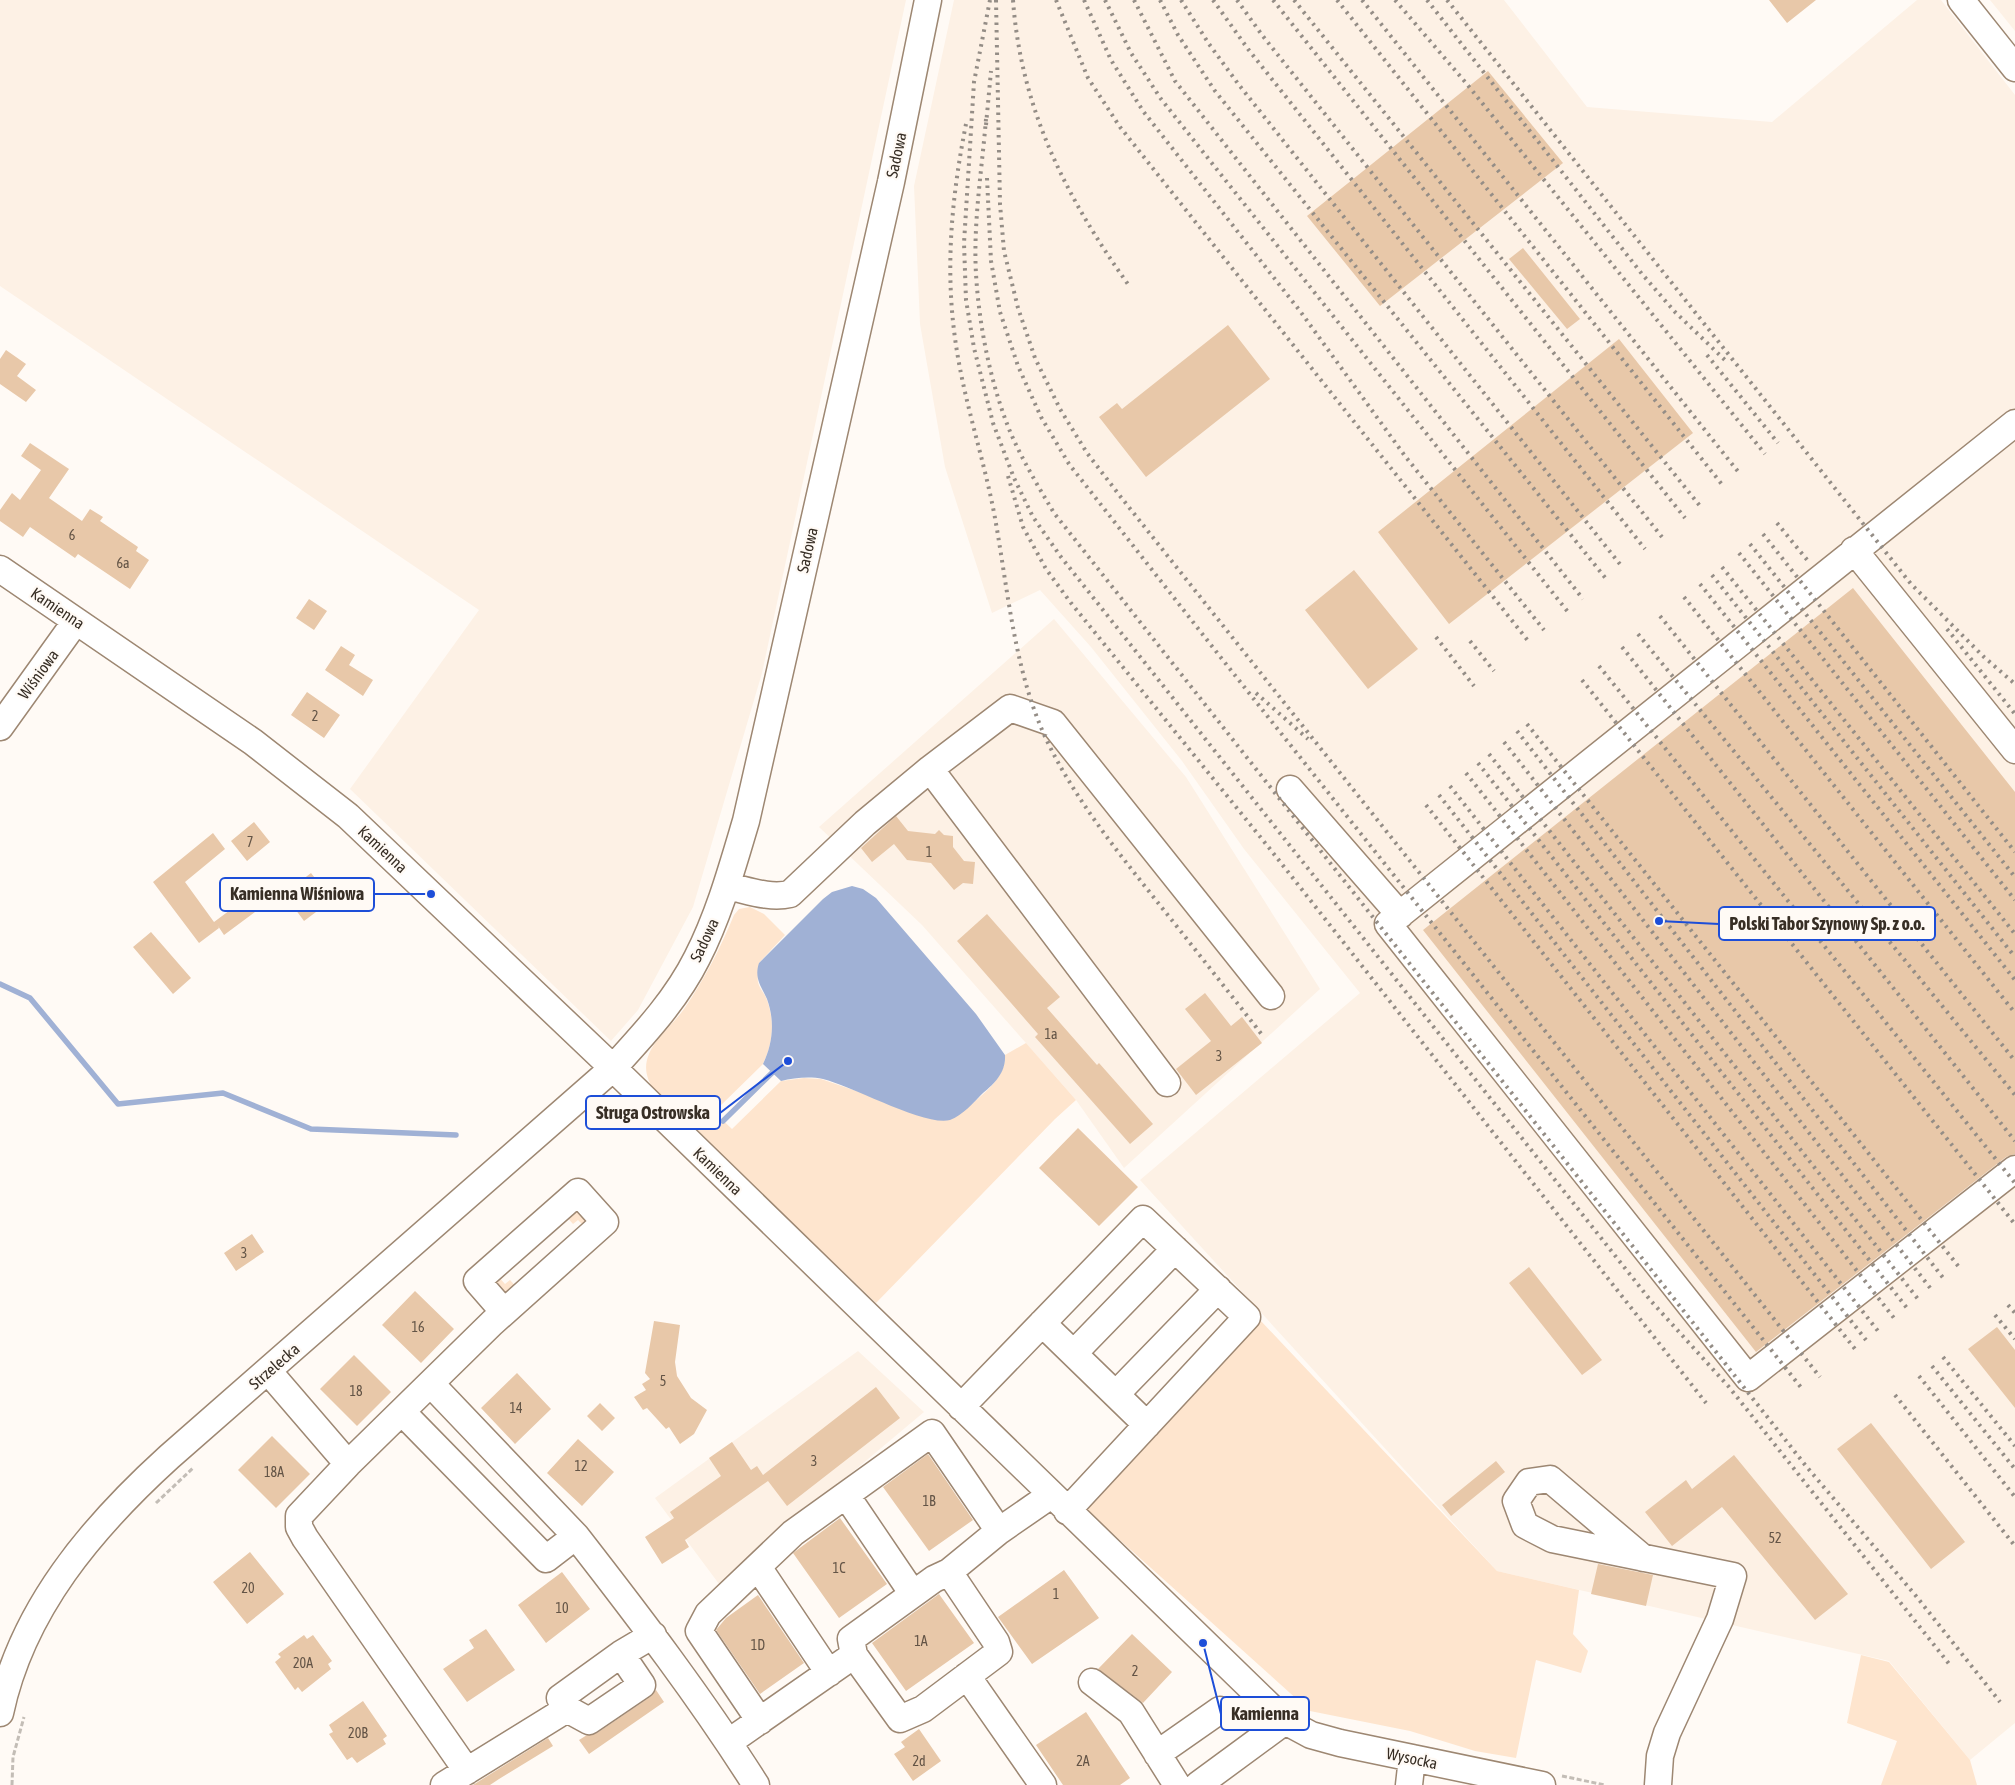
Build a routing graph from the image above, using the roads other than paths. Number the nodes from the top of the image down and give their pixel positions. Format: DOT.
graph roads {
  1 [pos="928,0"];
  2 [pos="1960,0"];
  3 [pos="2015,68"];
  4 [pos="2015,423"];
  5 [pos="1854,550"];
  6 [pos="0,569"];
  7 [pos="76,621"];
  8 [pos="0,727"];
  9 [pos="2015,750"];
  10 [pos="930,769"];
  11 [pos="1290,788"];
  12 [pos="727,886"];
  13 [pos="1400,915"];
  14 [pos="1271,996"];
  15 [pos="613,1068"];
  16 [pos="1167,1083"];
  17 [pos="2015,1169"];
  18 [pos="1175,1249"];
  19 [pos="1218,1289"];
  20 [pos="504,1312"];
  21 [pos="1042,1322"];
  22 [pos="1074,1353"];
  23 [pos="268,1371"];
  24 [pos="430,1384"];
  25 [pos="1116,1394"];
  26 [pos="960,1407"];
  27 [pos="402,1412"];
  28 [pos="1147,1425"];
  29 [pos="348,1464"];
  30 [pos="846,1495"];
  31 [pos="1059,1503"];
  32 [pos="999,1531"];
  33 [pos="576,1536"];
  34 [pos="1643,1558"];
  35 [pos="758,1567"];
  36 [pos="949,1572"];
  37 [pos="913,1594"];
  38 [pos="653,1635"];
  39 [pos="621,1654"];
  40 [pos="854,1655"];
  41 [pos="829,1673"];
  42 [pos="967,1676"];
  43 [pos="1092,1682"];
  44 [pos="567,1709"];
  45 [pos="1220,1710"];
  46 [pos="0,1714"];
  47 [pos="760,1721"];
  48 [pos="1285,1721"];
  49 [pos="729,1742"];
  50 [pos="1157,1754"];
  51 [pos="1412,1758"];
  52 [pos="467,1771"];
  53 [pos="444,1785"];
  54 [pos="756,1785"];
  55 [pos="1043,1785"];
  56 [pos="1177,1785"];
  57 [pos="1198,1785"];
  58 [pos="1409,1785"];
  59 [pos="1542,1785"];
  60 [pos="1658,1785"];
  1 -- 12 [label="street, Sadowa"];
  2 -- 3 [label="street"];
  4 -- 5 [label="street"];
  5 -- 9 [label="street"];
  5 -- 13 [label="street"];
  6 -- 7 [label="street, Kamienna"];
  7 -- 8 [label="street, Wiśniowa"];
  7 -- 15 [label="street, Kamienna"];
  10 -- 12 [label="street"];
  10 -- 14 [label="street"];
  10 -- 16 [label="street"];
  11 -- 13 [label="street"];
  12 -- 15 [label="street, Sadowa"];
  13 -- 17 [label="street"];
  15 -- 23 [label="street, Strzelecka"];
  15 -- 26 [label="street, Kamienna"];
  18 -- 19 [label="street"];
  18 -- 21 [label="street"];
  18 -- 22 [label="street"];
  19 -- 25 [label="street"];
  19 -- 28 [label="street"];
  20 -- 20 [label="street"];
  20 -- 24 [label="street"];
  21 -- 22 [label="street"];
  21 -- 26 [label="street"];
  22 -- 25 [label="street"];
  23 -- 29 [label="street"];
  23 -- 46 [label="street, Strzelecka"];
  24 -- 27 [label="street"];
  24 -- 33 [label="street"];
  25 -- 28 [label="street"];
  26 -- 31 [label="street, Kamienna"];
  27 -- 29 [label="street"];
  27 -- 33 [label="street"];
  28 -- 31 [label="street"];
  29 -- 52 [label="street"];
  30 -- 32 [label="street"];
  30 -- 35 [label="street"];
  30 -- 37 [label="street"];
  31 -- 32 [label="street"];
  31 -- 48 [label="street, Kamienna"];
  32 -- 36 [label="street"];
  33 -- 38 [label="street"];
  34 -- 60 [label="street"];
  35 -- 41 [label="street"];
  35 -- 47 [label="street"];
  36 -- 37 [label="street"];
  36 -- 42 [label="street"];
  37 -- 40 [label="street"];
  38 -- 39 [label="street"];
  38 -- 49 [label="street"];
  39 -- 44 [label="street"];
  39 -- 44 [label="street"];
  40 -- 41 [label="street"];
  40 -- 42 [label="street"];
  41 -- 47 [label="street"];
  42 -- 55 [label="street"];
  43 -- 50 [label="street"];
  44 -- 52 [label="street"];
  45 -- 50 [label="street"];
  47 -- 49 [label="street"];
  48 -- 51 [label="street, Wysocka"];
  48 -- 57 [label="street"];
  49 -- 54 [label="street"];
  50 -- 56 [label="street"];
  51 -- 58 [label="street"];
  51 -- 59 [label="street, Wysocka"];
  52 -- 53 [label="street"];
}
